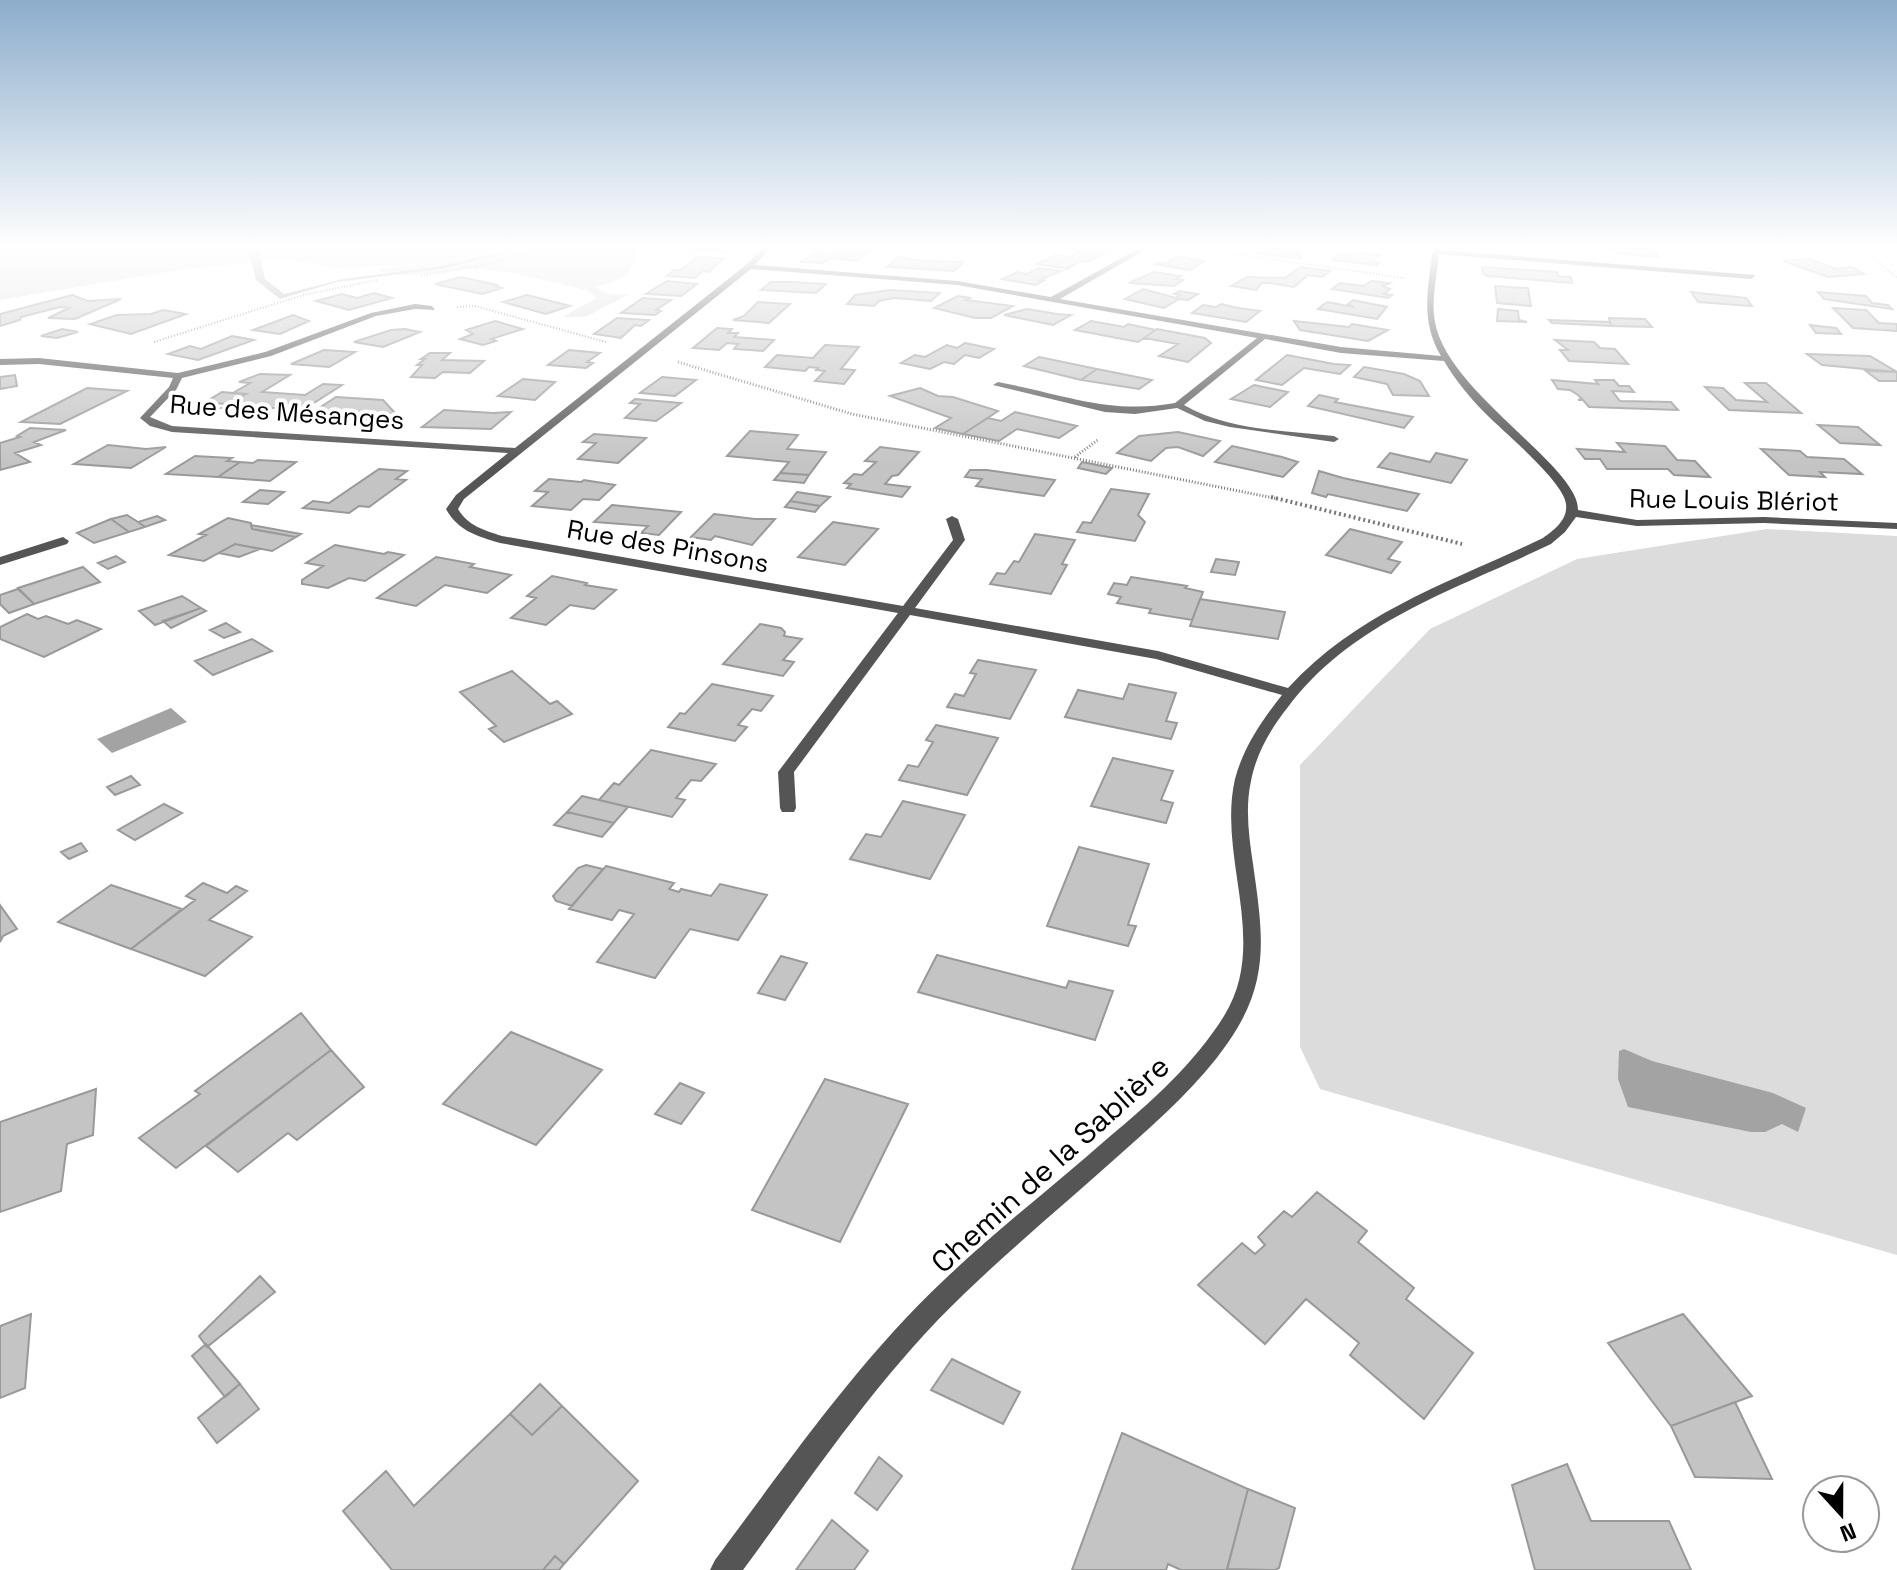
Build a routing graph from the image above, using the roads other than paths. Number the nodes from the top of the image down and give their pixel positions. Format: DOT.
graph roads {
  1 [pos="364,319"];
  2 [pos="684,319"];
  3 [pos="1165,319"];
  4 [pos="1429,319"];
  5 [pos="1263,337"];
  6 [pos="1446,359"];
  7 [pos="0,362"];
  8 [pos="178,376"];
  9 [pos="998,385"];
  10 [pos="1178,405"];
  11 [pos="1334,439"];
  12 [pos="518,451"];
  13 [pos="1572,513"];
  14 [pos="952,519"];
  15 [pos="1897,526"];
  16 [pos="63,541"];
  17 [pos="0,561"];
  18 [pos="907,610"];
  19 [pos="1290,693"];
  20 [pos="788,808"];
  21 [pos="725,1570"];
  1 -- 8 [label="street"];
  2 -- 12 [label="street, Rue des Pinsons"];
  3 -- 5 [label="street"];
  4 -- 6 [label="street"];
  5 -- 6 [label="street"];
  5 -- 10 [label="street"];
  6 -- 13 [label="street"];
  7 -- 8 [label="street, Rue des Mésanges"];
  8 -- 12 [label="street, Rue des Mésanges"];
  9 -- 10 [label="street"];
  10 -- 11 [label="street"];
  12 -- 18 [label="street, Rue des Pinsons"];
  13 -- 15 [label="street, Rue Louis Blériot"];
  13 -- 19 [label="street, Chemin de la Sablière"];
  14 -- 18 [label="street"];
  16 -- 17 [label="street"];
  18 -- 19 [label="street, Rue des Pinsons"];
  18 -- 20 [label="street"];
  19 -- 21 [label="street, Chemin de la Sablière"];
}
